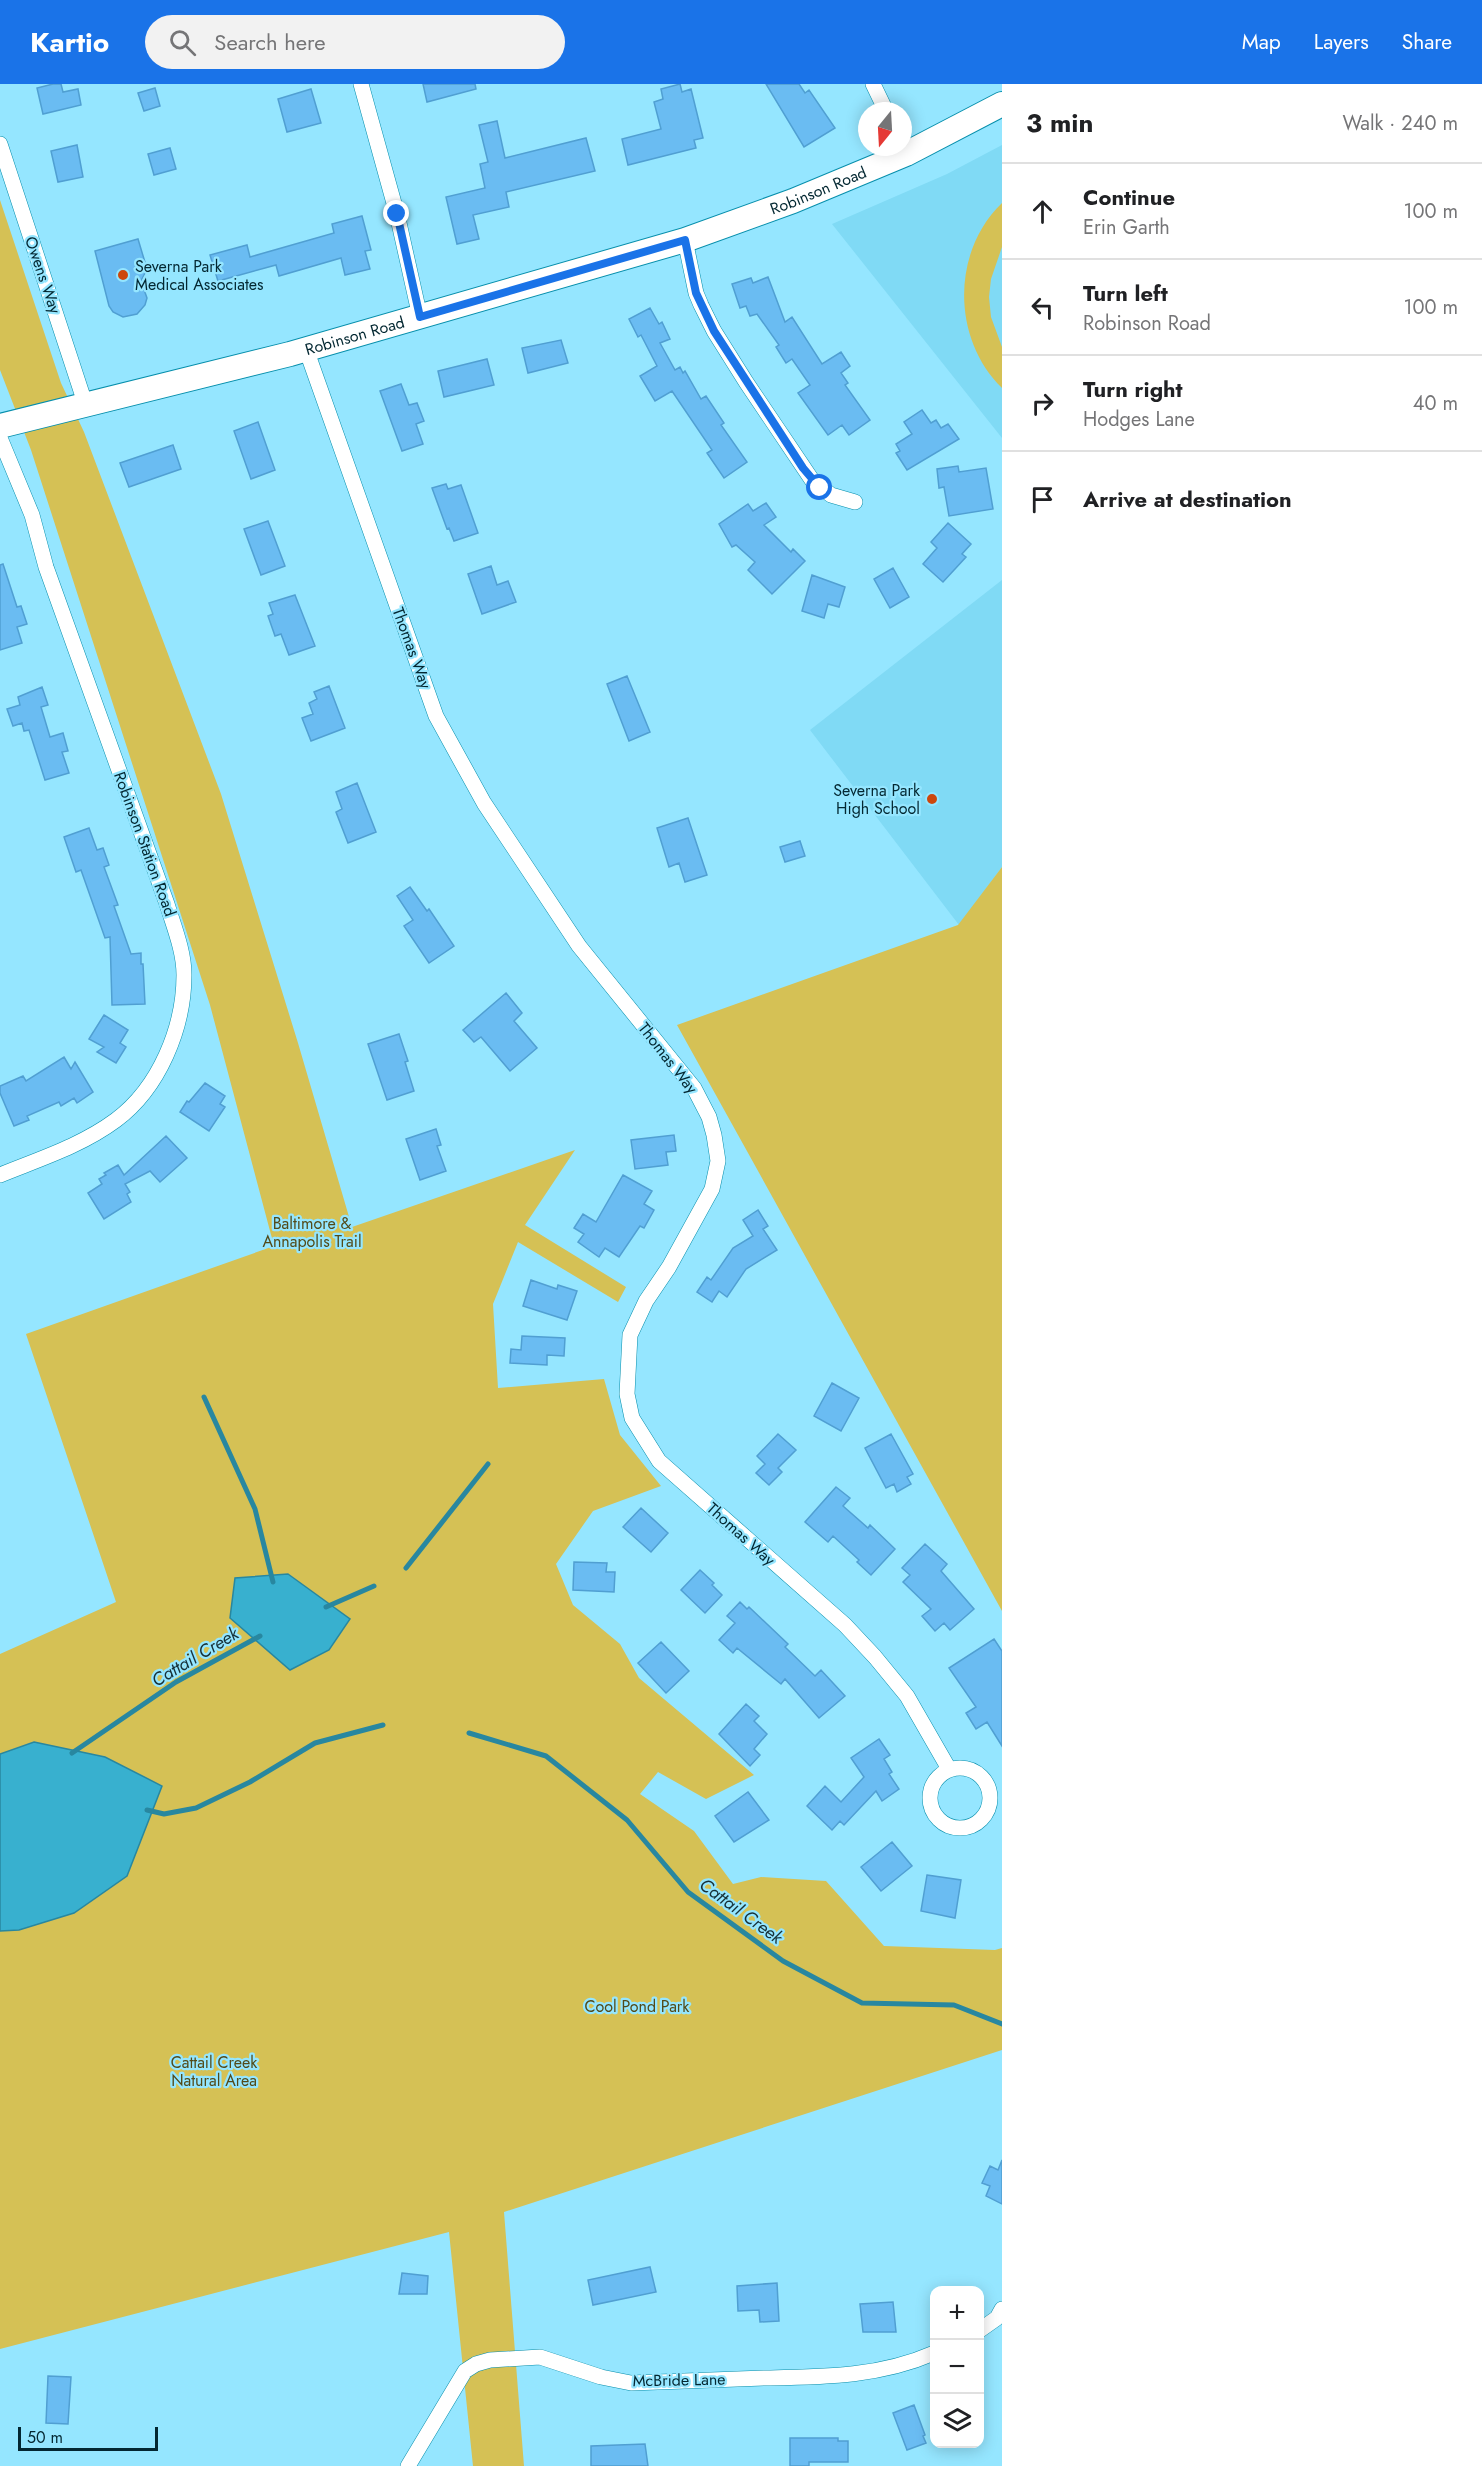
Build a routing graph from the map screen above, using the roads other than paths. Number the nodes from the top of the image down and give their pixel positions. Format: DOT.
graph roads {
  1 [pos="362,84"];
  2 [pos="873,84"];
  3 [pos="882,102"];
  4 [pos="1002,104"];
  5 [pos="0,144"];
  6 [pos="912,147"];
  7 [pos="893,156"];
  8 [pos="685,240"];
  9 [pos="420,317"];
  10 [pos="306,349"];
  11 [pos="86,406"];
  12 [pos="0,426"];
  13 [pos="0,438"];
  14 [pos="855,502"];
  15 [pos="0,1175"];
  16 [pos="949,1769"];
  17 [pos="1002,2309"];
  18 [pos="984,2327"];
  19 [pos="930,2355"];
  20 [pos="408,2466"];
  1 -- 9 [label="street"];
  2 -- 3 [label="street"];
  4 -- 6 [label="main road, Robinson Road"];
  5 -- 11 [label="street, Owens Way"];
  7 -- 8 [label="main road, Robinson Road"];
  8 -- 9 [label="main road, Robinson Road"];
  8 -- 14 [label="street"];
  9 -- 10 [label="main road, Robinson Road"];
  10 -- 11 [label="main road, Robinson Road"];
  10 -- 16 [label="street, Thomas Way"];
  11 -- 12 [label="main road, Robinson Road"];
  13 -- 15 [label="street, Robinson Station Road"];
  16 -- 16 [label="street"];
  17 -- 18 [label="street"];
  19 -- 20 [label="street, McBride Lane"];
}
